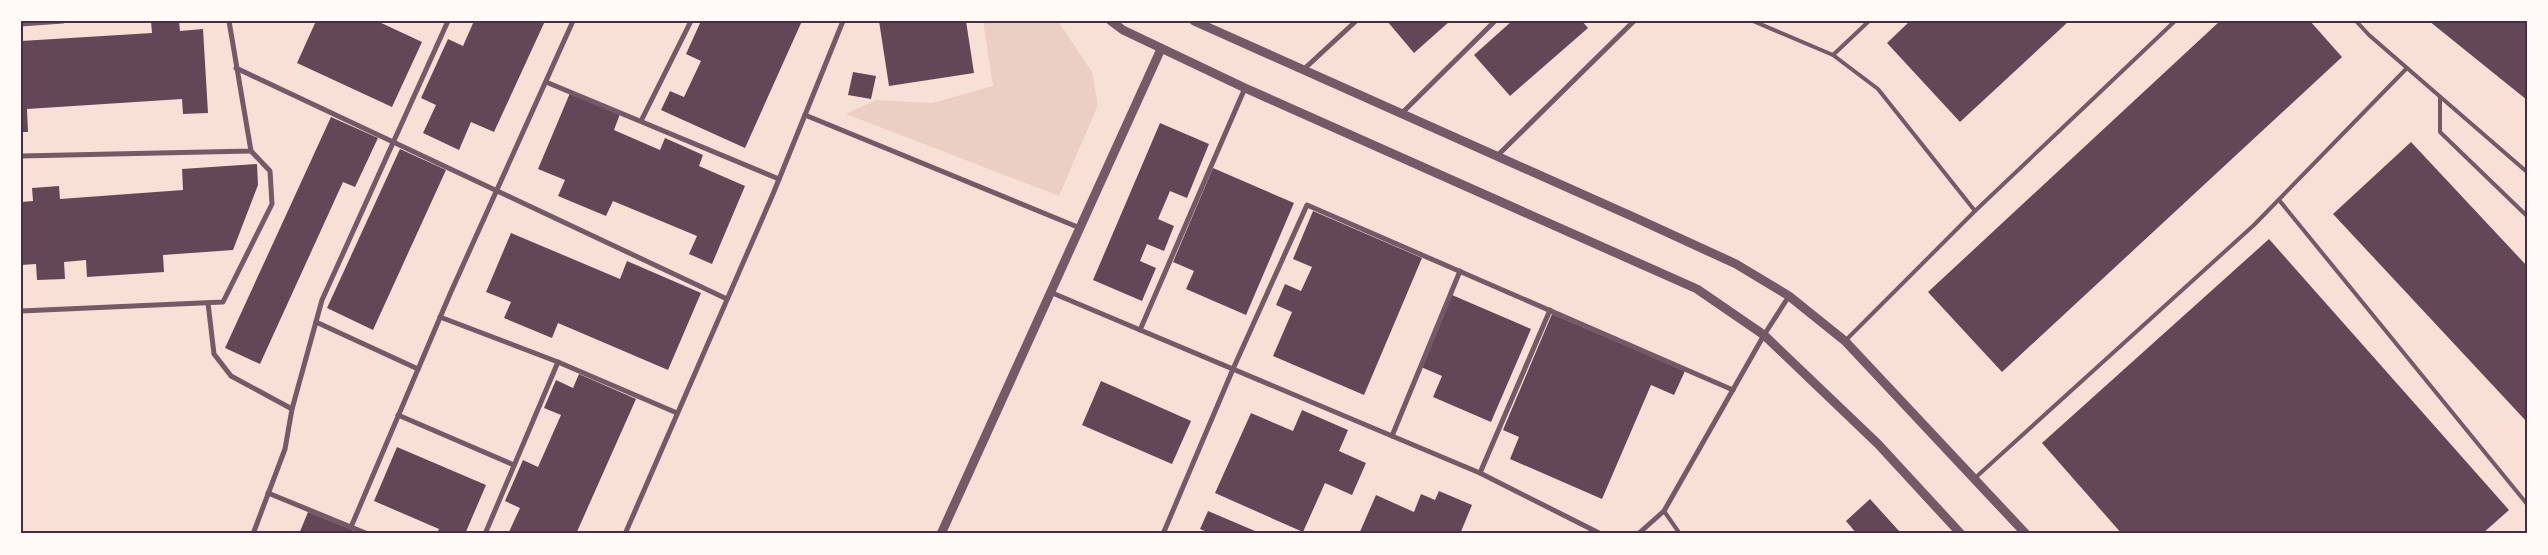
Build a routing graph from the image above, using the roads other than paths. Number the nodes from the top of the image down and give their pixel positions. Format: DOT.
graph roads {
  1 [pos="63,21"];
  2 [pos="229,21"];
  3 [pos="448,21"];
  4 [pos="573,21"];
  5 [pos="691,21"];
  6 [pos="843,21"];
  7 [pos="1111,21"];
  8 [pos="1194,21"];
  9 [pos="1356,21"];
  10 [pos="1495,21"];
  11 [pos="1634,21"];
  12 [pos="1753,21"];
  13 [pos="1869,21"];
  14 [pos="2175,21"];
  15 [pos="2356,21"];
  16 [pos="21,24"];
  17 [pos="1161,49"];
  18 [pos="1833,55"];
  19 [pos="236,68"];
  20 [pos="2407,68"];
  21 [pos="1302,70"];
  22 [pos="546,82"];
  23 [pos="1245,88"];
  24 [pos="2440,97"];
  25 [pos="1402,113"];
  26 [pos="805,115"];
  27 [pos="641,121"];
  28 [pos="393,142"];
  29 [pos="251,151"];
  30 [pos="1498,155"];
  31 [pos="21,156"];
  32 [pos="2527,172"];
  33 [pos="779,179"];
  34 [pos="496,191"];
  35 [pos="2279,200"];
  36 [pos="1975,211"];
  37 [pos="2527,216"];
  38 [pos="1080,228"];
  39 [pos="1460,272"];
  40 [pos="1050,292"];
  41 [pos="1789,296"];
  42 [pos="727,299"];
  43 [pos="208,303"];
  44 [pos="1550,310"];
  45 [pos="21,311"];
  46 [pos="440,318"];
  47 [pos="316,322"];
  48 [pos="1140,330"];
  49 [pos="1764,335"];
  50 [pos="1845,340"];
  51 [pos="558,362"];
  52 [pos="1233,369"];
  53 [pos="418,370"];
  54 [pos="1733,390"];
  55 [pos="292,409"];
  56 [pos="676,413"];
  57 [pos="398,415"];
  58 [pos="1392,436"];
  59 [pos="514,465"];
  60 [pos="1480,473"];
  61 [pos="1975,478"];
  62 [pos="268,492"];
  63 [pos="2527,504"];
  64 [pos="1664,511"];
  65 [pos="351,526"];
  66 [pos="253,534"];
  67 [pos="368,534"];
  68 [pos="485,534"];
  69 [pos="625,534"];
  70 [pos="941,534"];
  71 [pos="1164,534"];
  72 [pos="1600,534"];
  73 [pos="1638,534"];
  74 [pos="1680,534"];
  75 [pos="1961,534"];
  76 [pos="2026,534"];
  1 -- 16 [label="street"];
  2 -- 19 [label="street"];
  3 -- 28 [label="street"];
  4 -- 22 [label="street"];
  5 -- 27 [label="street"];
  6 -- 26 [label="street"];
  7 -- 17 [label="street"];
  8 -- 21 [label="street"];
  9 -- 21 [label="street"];
  10 -- 25 [label="street"];
  11 -- 30 [label="street"];
  12 -- 18 [label="lane"];
  13 -- 18 [label="lane"];
  14 -- 36 [label="lane"];
  15 -- 20 [label="lane"];
  17 -- 23 [label="street"];
  17 -- 38 [label="street"];
  18 -- 36 [label="lane"];
  19 -- 28 [label="street"];
  19 -- 29 [label="street"];
  20 -- 24 [label="lane"];
  20 -- 35 [label="lane"];
  21 -- 25 [label="street"];
  22 -- 27 [label="street"];
  22 -- 34 [label="street"];
  23 -- 48 [label="street"];
  23 -- 49 [label="street"];
  24 -- 32 [label="lane"];
  24 -- 37 [label="lane"];
  25 -- 30 [label="street"];
  26 -- 33 [label="street"];
  26 -- 38 [label="street"];
  27 -- 33 [label="street"];
  28 -- 34 [label="street"];
  28 -- 47 [label="street"];
  29 -- 31 [label="street"];
  29 -- 43 [label="street"];
  30 -- 41 [label="street"];
  33 -- 42 [label="street"];
  34 -- 42 [label="street"];
  34 -- 46 [label="street"];
  35 -- 61 [label="lane"];
  35 -- 63 [label="lane"];
  36 -- 50 [label="lane"];
  38 -- 40 [label="street"];
  39 -- 44 [label="street"];
  39 -- 52 [label="street"];
  39 -- 58 [label="street"];
  40 -- 48 [label="street"];
  40 -- 70 [label="street"];
  41 -- 49 [label="street"];
  41 -- 50 [label="street"];
  42 -- 56 [label="street"];
  43 -- 45 [label="street"];
  43 -- 55 [label="street"];
  44 -- 54 [label="street"];
  44 -- 60 [label="street"];
  46 -- 51 [label="street"];
  46 -- 53 [label="street"];
  47 -- 53 [label="street"];
  47 -- 55 [label="street"];
  48 -- 52 [label="street"];
  49 -- 54 [label="street"];
  49 -- 75 [label="street"];
  50 -- 61 [label="street"];
  51 -- 56 [label="street"];
  51 -- 59 [label="street"];
  52 -- 58 [label="street"];
  52 -- 71 [label="street"];
  53 -- 57 [label="street"];
  54 -- 64 [label="street"];
  55 -- 62 [label="street"];
  56 -- 69 [label="street"];
  57 -- 59 [label="street"];
  57 -- 65 [label="street"];
  58 -- 60 [label="street"];
  59 -- 68 [label="street"];
  60 -- 72 [label="street"];
  61 -- 76 [label="street"];
  62 -- 65 [label="street"];
  62 -- 66 [label="street"];
  64 -- 73 [label="street"];
  64 -- 74 [label="lane"];
  65 -- 67 [label="street"];
}
